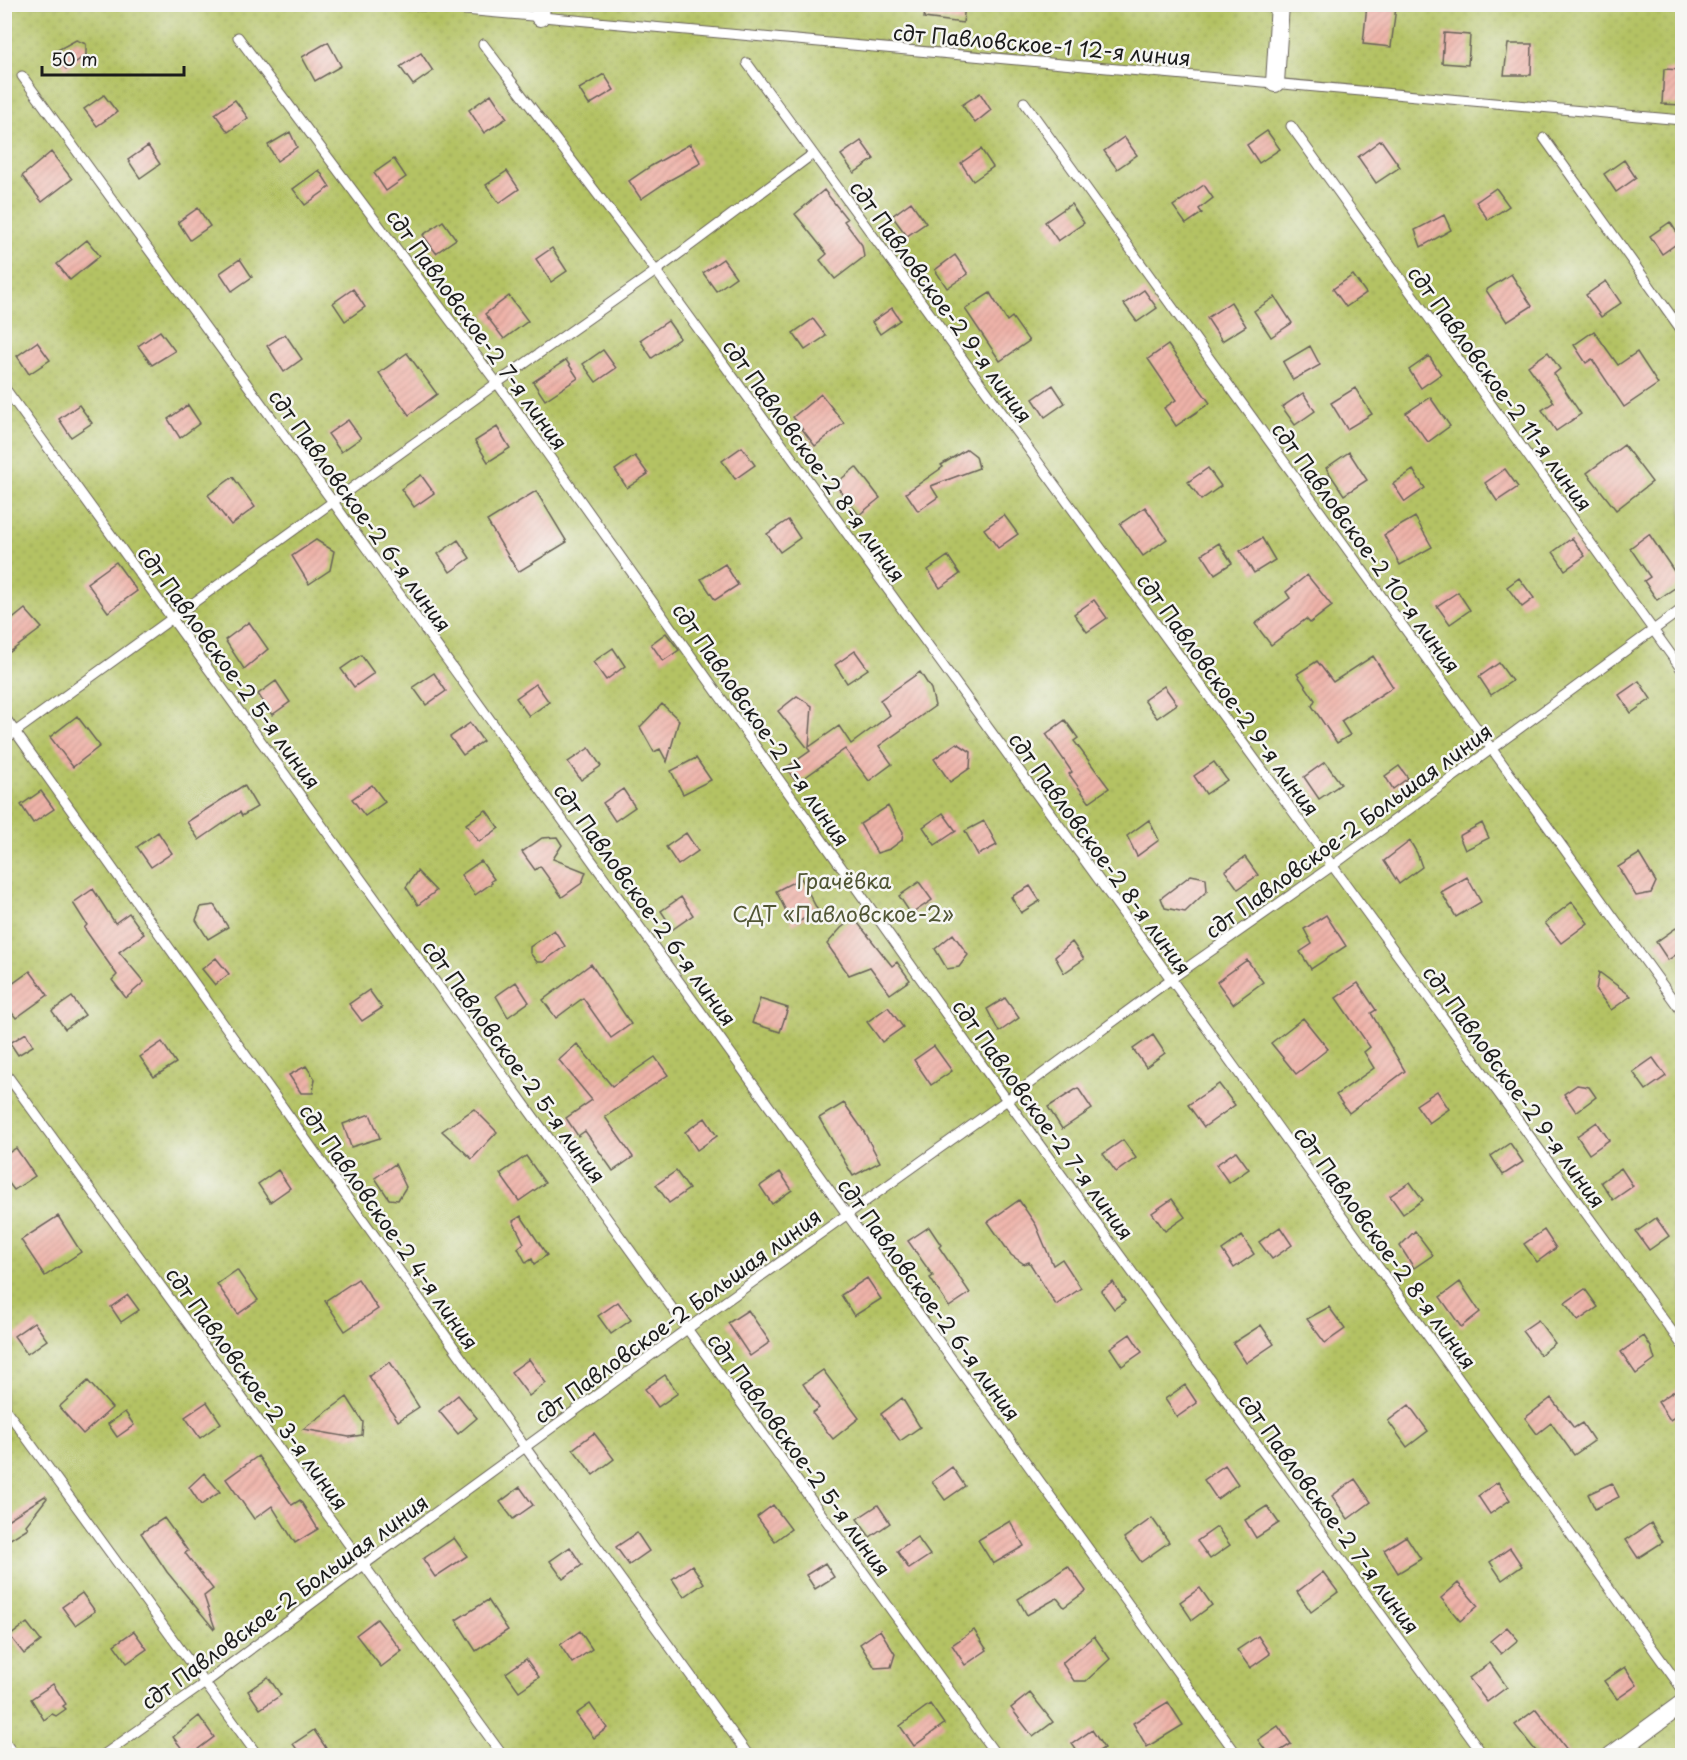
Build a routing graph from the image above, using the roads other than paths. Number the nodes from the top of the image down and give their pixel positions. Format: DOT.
graph roads {
  1 [pos="398,4"];
  2 [pos="1280,4"];
  3 [pos="541,11"];
  4 [pos="238,37"];
  5 [pos="483,44"];
  6 [pos="747,63"];
  7 [pos="21,76"];
  8 [pos="1275,83"];
  9 [pos="1024,102"];
  10 [pos="1683,120"];
  11 [pos="1291,126"];
  12 [pos="1544,138"];
  13 [pos="813,154"];
  14 [pos="656,271"];
  15 [pos="1683,331"];
  16 [pos="497,383"];
  17 [pos="4,387"];
  18 [pos="333,502"];
  19 [pos="1683,609"];
  20 [pos="171,618"];
  21 [pos="1654,631"];
  22 [pos="1683,670"];
  23 [pos="4,716"];
  24 [pos="16,732"];
  25 [pos="4,740"];
  26 [pos="1492,749"];
  27 [pos="1332,866"];
  28 [pos="1171,979"];
  29 [pos="1683,1012"];
  30 [pos="4,1071"];
  31 [pos="1007,1100"];
  32 [pos="847,1214"];
  33 [pos="687,1329"];
  34 [pos="1683,1345"];
  35 [pos="4,1407"];
  36 [pos="525,1447"];
  37 [pos="364,1564"];
  38 [pos="205,1683"];
  39 [pos="1683,1689"];
  40 [pos="1683,1704"];
  41 [pos="4,1741"];
  42 [pos="15,1755"];
  43 [pos="102,1755"];
  44 [pos="258,1755"];
  45 [pos="503,1755"];
  46 [pos="749,1755"];
  47 [pos="996,1755"];
  48 [pos="1238,1755"];
  49 [pos="1484,1755"];
  50 [pos="1611,1755"];
  1 -- 3 [label="lane, сдт Павловское-1 12-я линия"];
  2 -- 8 [label="street"];
  3 -- 8 [label="lane, сдт Павловское-1 12-я линия"];
  4 -- 16 [label="lane, сдт Павловское-2 7-я линия"];
  5 -- 14 [label="lane, сдт Павловское-2 8-я линия"];
  6 -- 13 [label="lane, сдт Павловское-2 9-я линия"];
  7 -- 18 [label="lane, сдт Павловское-2 6-я линия"];
  8 -- 10 [label="lane, сдт Павловское-1 12-я линия"];
  9 -- 26 [label="lane, сдт Павловское-2 10-я линия"];
  11 -- 21 [label="lane, сдт Павловское-2 11-я линия"];
  12 -- 15 [label="lane"];
  13 -- 14 [label="lane"];
  13 -- 27 [label="lane, сдт Павловское-2 9-я линия"];
  14 -- 16 [label="lane"];
  14 -- 28 [label="lane, сдт Павловское-2 8-я линия"];
  16 -- 18 [label="lane"];
  16 -- 31 [label="lane, сдт Павловское-2 7-я линия"];
  17 -- 20 [label="lane, сдт Павловское-2 5-я линия"];
  18 -- 20 [label="lane"];
  18 -- 32 [label="lane, сдт Павловское-2 6-я линия"];
  19 -- 21 [label="lane, сдт Павловское-2 Большая линия"];
  20 -- 24 [label="lane"];
  20 -- 33 [label="lane, сдт Павловское-2 5-я линия"];
  21 -- 22 [label="lane, сдт Павловское-2 11-я линия"];
  21 -- 26 [label="lane, сдт Павловское-2 Большая линия"];
  23 -- 24 [label="lane, сдт Павловское-2 4-я линия"];
  24 -- 25 [label="lane"];
  24 -- 36 [label="lane, сдт Павловское-2 4-я линия"];
  26 -- 27 [label="lane, сдт Павловское-2 Большая линия"];
  26 -- 29 [label="lane, сдт Павловское-2 10-я линия"];
  27 -- 28 [label="lane, сдт Павловское-2 Большая линия"];
  27 -- 34 [label="lane, сдт Павловское-2 9-я линия"];
  28 -- 31 [label="lane, сдт Павловское-2 Большая линия"];
  28 -- 39 [label="lane, сдт Павловское-2 8-я линия"];
  30 -- 37 [label="lane, сдт Павловское-2 3-я линия"];
  31 -- 32 [label="lane, сдт Павловское-2 Большая линия"];
  31 -- 49 [label="lane, сдт Павловское-2 7-я линия"];
  32 -- 33 [label="lane, сдт Павловское-2 Большая линия"];
  32 -- 48 [label="lane, сдт Павловское-2 6-я линия"];
  33 -- 36 [label="lane, сдт Павловское-2 Большая линия"];
  33 -- 47 [label="lane, сдт Павловское-2 5-я линия"];
  35 -- 38 [label="lane"];
  36 -- 37 [label="lane, сдт Павловское-2 Большая линия"];
  36 -- 46 [label="lane, сдт Павловское-2 4-я линия"];
  37 -- 38 [label="lane, сдт Павловское-2 Большая линия"];
  37 -- 45 [label="lane, сдт Павловское-2 3-я линия"];
  38 -- 43 [label="lane, сдт Павловское-2 Большая линия"];
  38 -- 44 [label="lane"];
  40 -- 50 [label="street"];
  41 -- 42 [label="lane"];
}
